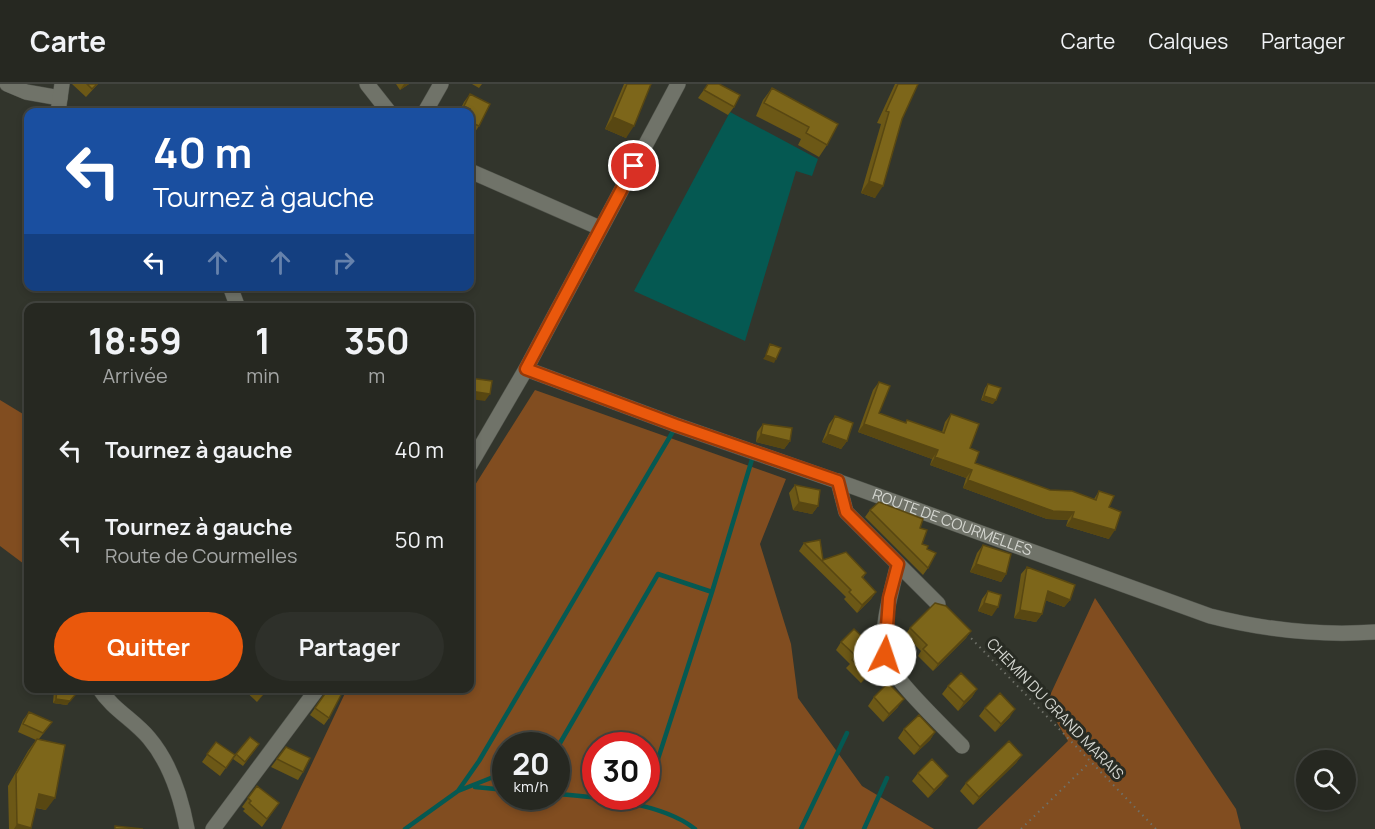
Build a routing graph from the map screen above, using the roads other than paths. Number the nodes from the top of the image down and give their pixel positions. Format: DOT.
graph roads {
  1 [pos="7,84"];
  2 [pos="367,84"];
  3 [pos="441,84"];
  4 [pos="678,84"];
  5 [pos="60,98"];
  6 [pos="386,108"];
  7 [pos="427,108"];
  8 [pos="474,173"];
  9 [pos="600,228"];
  10 [pos="526,369"];
  11 [pos="474,458"];
  12 [pos="838,481"];
  13 [pos="898,564"];
  14 [pos="938,604"];
  15 [pos="1375,632"];
  16 [pos="102,693"];
  17 [pos="314,693"];
  18 [pos="962,746"];
  19 [pos="187,829"];
  20 [pos="213,829"];
  1 -- 5 [label="street"];
  2 -- 6 [label="street"];
  3 -- 7 [label="street"];
  4 -- 9 [label="street"];
  8 -- 9 [label="street"];
  9 -- 10 [label="street"];
  10 -- 11 [label="street"];
  10 -- 12 [label="street, ROUTE DE COURMELLES"];
  12 -- 13 [label="street"];
  12 -- 15 [label="street, ROUTE DE COURMELLES"];
  13 -- 14 [label="street"];
  13 -- 18 [label="street"];
  16 -- 19 [label="street"];
  17 -- 20 [label="street"];
}
